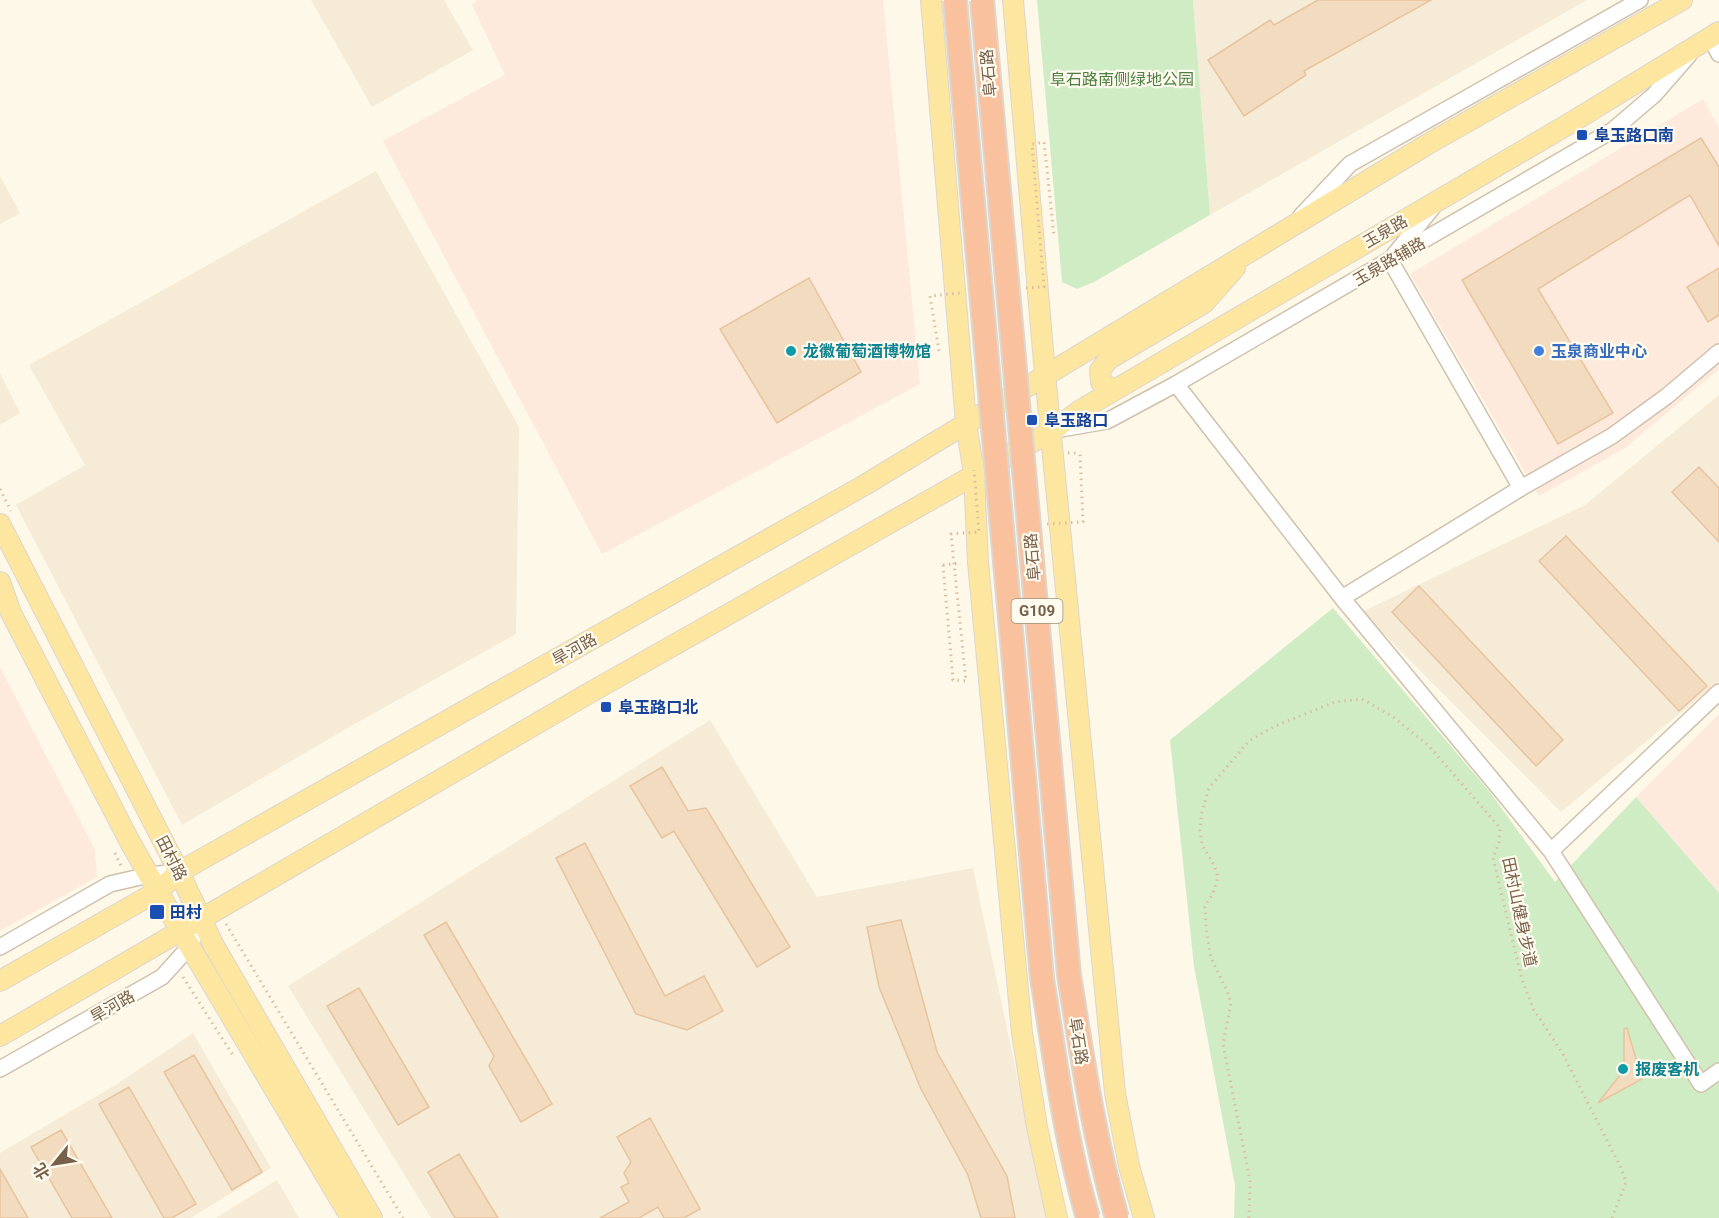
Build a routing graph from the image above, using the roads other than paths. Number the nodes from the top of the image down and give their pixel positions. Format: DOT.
graph roads {
  1 [pos="931,0"];
  2 [pos="955,0"];
  3 [pos="982,0"];
  4 [pos="1013,0"];
  5 [pos="1640,0"];
  6 [pos="1682,0"];
  7 [pos="1711,42"];
  8 [pos="1439,200"];
  9 [pos="1288,230"];
  10 [pos="1246,254"];
  11 [pos="1390,260"];
  12 [pos="1719,352"];
  13 [pos="1045,374"];
  14 [pos="1176,384"];
  15 [pos="1114,390"];
  16 [pos="966,423"];
  17 [pos="1052,431"];
  18 [pos="974,472"];
  19 [pos="1521,488"];
  20 [pos="0,524"];
  21 [pos="0,582"];
  22 [pos="1342,598"];
  23 [pos="1719,692"];
  24 [pos="1551,851"];
  25 [pos="179,872"];
  26 [pos="153,883"];
  27 [pos="200,919"];
  28 [pos="185,938"];
  29 [pos="0,947"];
  30 [pos="0,981"];
  31 [pos="0,1035"];
  32 [pos="0,1070"];
  33 [pos="1719,1071"];
  34 [pos="351,1218"];
  35 [pos="372,1218"];
  36 [pos="1057,1218"];
  37 [pos="1088,1218"];
  38 [pos="1117,1218"];
  39 [pos="1144,1218"];
  1 -- 16 [label="main road"];
  2 -- 37 [label="highway, 阜石路 / G109, bridge"];
  3 -- 38 [label="highway, 阜石路 / G109, bridge"];
  4 -- 13 [label="main road, 阜石路"];
  5 -- 9 [label="street"];
  6 -- 9 [label="main road"];
  7 -- 8 [label="main road, 玉泉路"];
  7 -- 11 [label="street, 玉泉路辅路"];
  8 -- 11 [label="street"];
  8 -- 15 [label="main road, 玉泉路"];
  9 -- 10 [label="main road"];
  10 -- 13 [label="main road"];
  10 -- 15 [label="main road"];
  11 -- 14 [label="street, 玉泉路辅路"];
  11 -- 19 [label="street"];
  12 -- 19 [label="street"];
  13 -- 16 [label="main road, 旱河路"];
  13 -- 17 [label="main road, 阜石路"];
  14 -- 17 [label="street, 玉泉路辅路"];
  14 -- 22 [label="street"];
  15 -- 17 [label="main road, 玉泉路"];
  16 -- 18 [label="main road"];
  16 -- 25 [label="main road, 旱河路"];
  17 -- 18 [label="main road, 玉泉路"];
  17 -- 39 [label="main road, 阜石路"];
  18 -- 27 [label="main road, 旱河路"];
  18 -- 36 [label="main road"];
  19 -- 22 [label="street"];
  20 -- 25 [label="main road, 田村路"];
  21 -- 26 [label="main road, 田村路"];
  22 -- 24 [label="street"];
  23 -- 24 [label="street"];
  24 -- 33 [label="street"];
  25 -- 26 [label="main road, 旱河路"];
  25 -- 27 [label="main road, 田村路"];
  26 -- 28 [label="main road, 田村路"];
  26 -- 29 [label="street, 旱河路"];
  26 -- 30 [label="main road, 旱河路"];
  27 -- 28 [label="main road, 旱河路"];
  27 -- 35 [label="main road, 田村路"];
  28 -- 31 [label="main road, 旱河路"];
  28 -- 32 [label="street, 旱河路"];
  28 -- 34 [label="main road, 田村路"];
}
